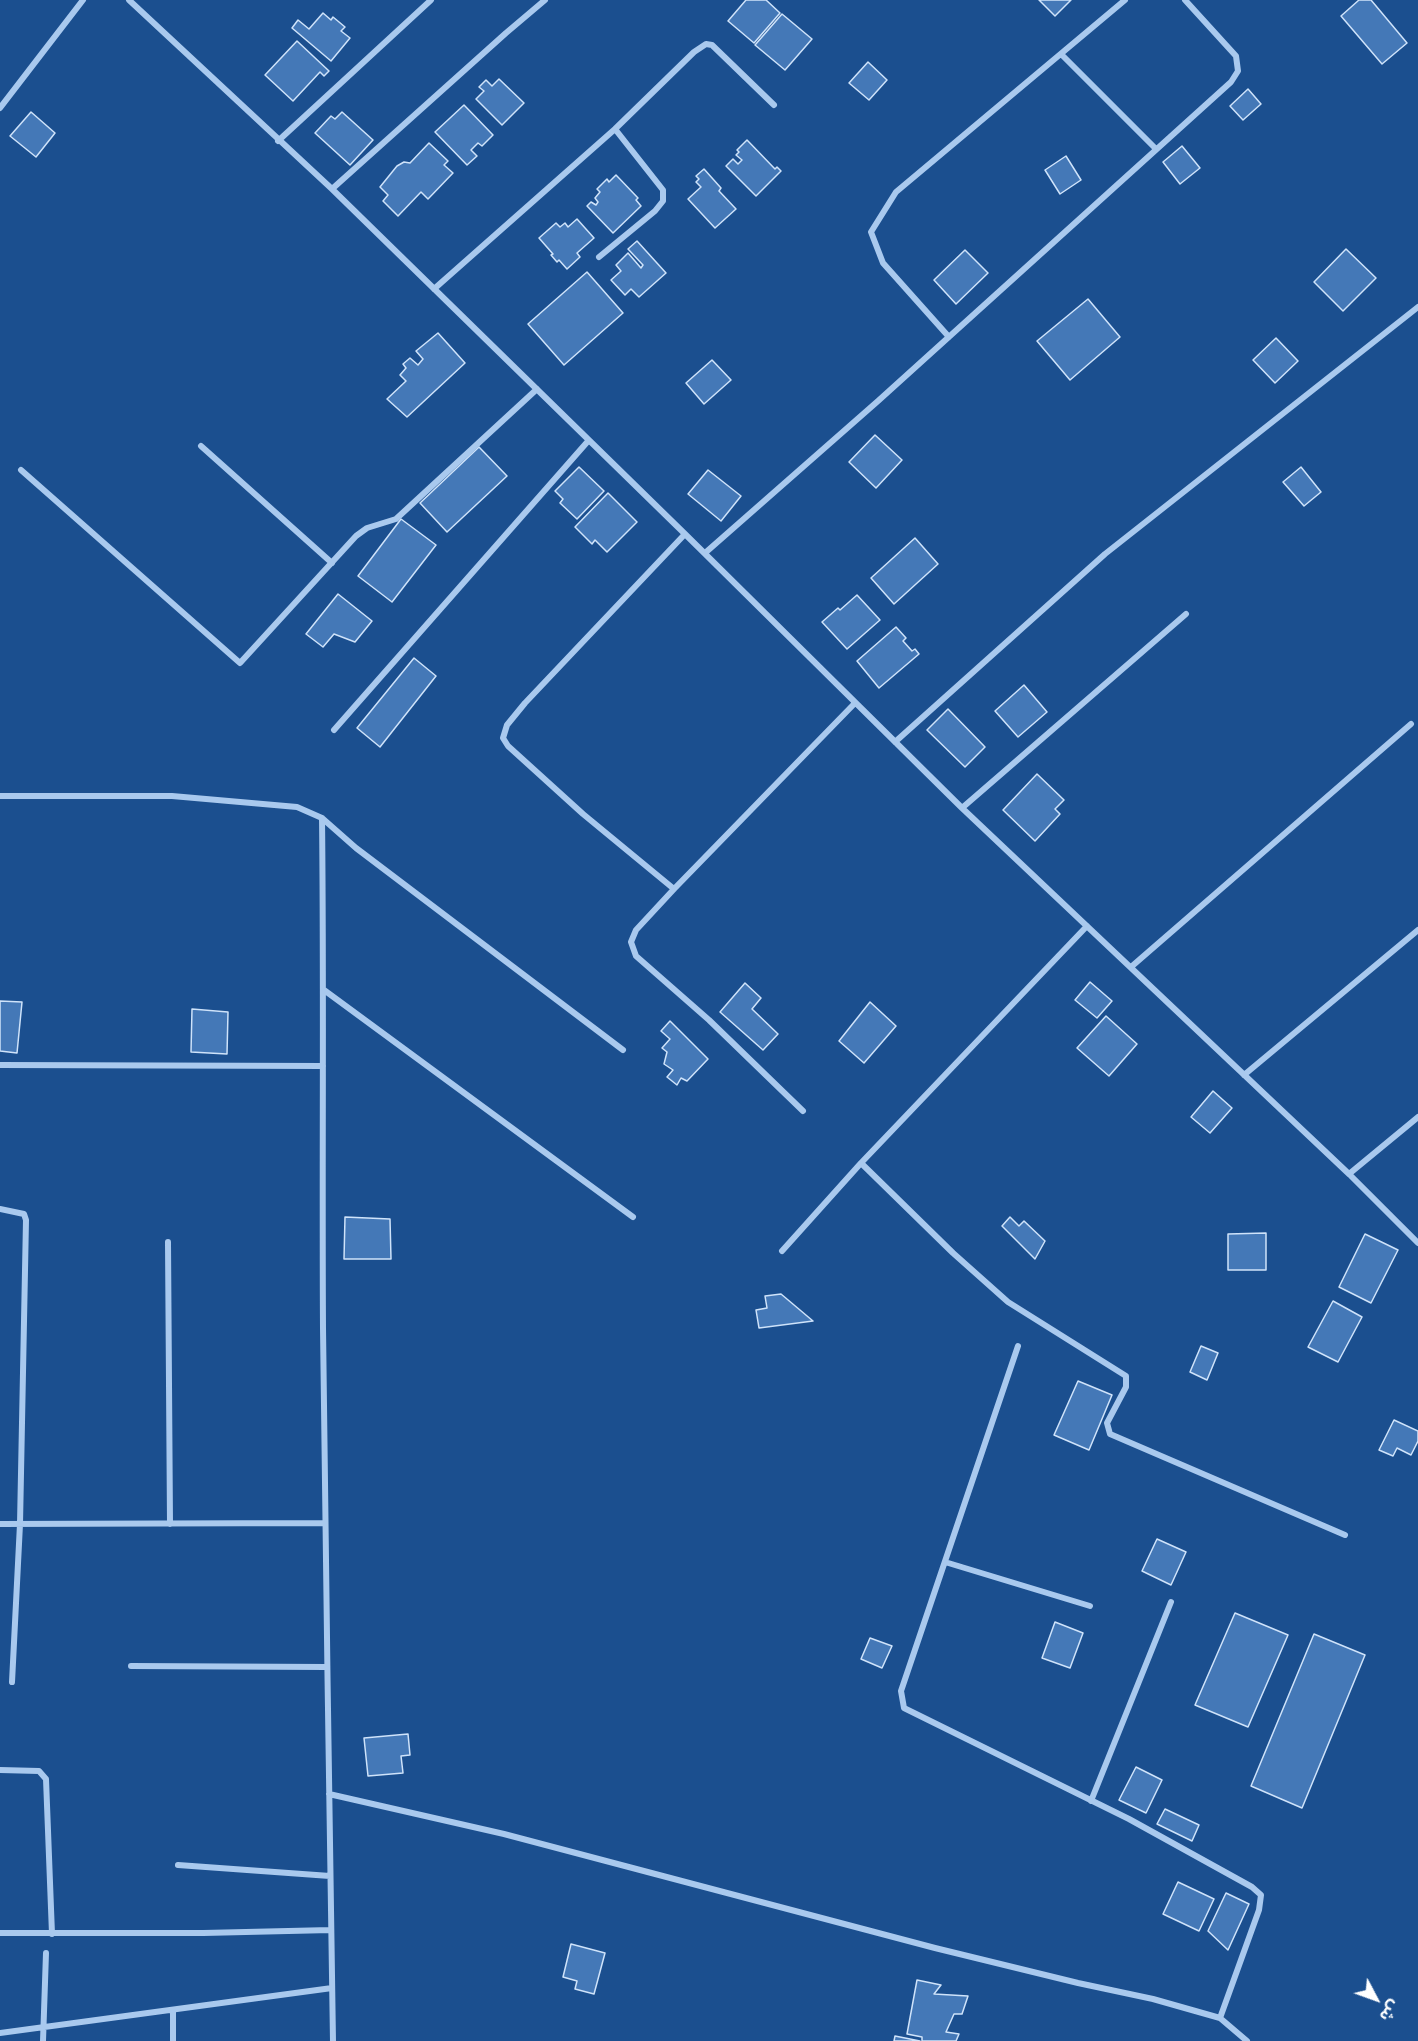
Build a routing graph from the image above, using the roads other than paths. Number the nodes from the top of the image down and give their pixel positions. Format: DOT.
graph roads {
  1 [pos="83,0"];
  2 [pos="129,0"];
  3 [pos="431,0"];
  4 [pos="545,0"];
  5 [pos="1125,0"];
  6 [pos="1185,0"];
  7 [pos="1060,54"];
  8 [pos="774,105"];
  9 [pos="0,108"];
  10 [pos="615,129"];
  11 [pos="278,141"];
  12 [pos="1156,150"];
  13 [pos="332,189"];
  14 [pos="598,257"];
  15 [pos="434,288"];
  16 [pos="1418,307"];
  17 [pos="949,337"];
  18 [pos="537,389"];
  19 [pos="589,440"];
  20 [pos="201,446"];
  21 [pos="21,470"];
  22 [pos="685,534"];
  23 [pos="705,553"];
  24 [pos="332,563"];
  25 [pos="1186,614"];
  26 [pos="855,703"];
  27 [pos="1411,724"];
  28 [pos="334,730"];
  29 [pos="895,742"];
  30 [pos="0,796"];
  31 [pos="962,808"];
  32 [pos="322,818"];
  33 [pos="674,889"];
  34 [pos="1087,926"];
  35 [pos="1418,930"];
  36 [pos="1131,967"];
  37 [pos="324,990"];
  38 [pos="623,1050"];
  39 [pos="0,1065"];
  40 [pos="323,1066"];
  41 [pos="1244,1075"];
  42 [pos="803,1111"];
  43 [pos="1418,1117"];
  44 [pos="861,1163"];
  45 [pos="1349,1174"];
  46 [pos="0,1209"];
  47 [pos="633,1217"];
  48 [pos="168,1242"];
  49 [pos="1418,1243"];
  50 [pos="782,1251"];
  51 [pos="1018,1346"];
  52 [pos="324,1523"];
  53 [pos="0,1524"];
  54 [pos="20,1524"];
  55 [pos="170,1524"];
  56 [pos="1345,1535"];
  57 [pos="945,1562"];
  58 [pos="1171,1602"];
  59 [pos="1090,1606"];
  60 [pos="131,1666"];
  61 [pos="326,1667"];
  62 [pos="12,1682"];
  63 [pos="0,1770"];
  64 [pos="329,1794"];
  65 [pos="1091,1801"];
  66 [pos="178,1865"];
  67 [pos="330,1876"];
  68 [pos="331,1930"];
  69 [pos="0,1934"];
  70 [pos="52,1934"];
  71 [pos="46,1953"];
  72 [pos="332,1988"];
  73 [pos="173,2010"];
  74 [pos="1220,2018"];
  75 [pos="44,2027"];
  76 [pos="0,2033"];
  77 [pos="43,2041"];
  78 [pos="173,2041"];
  79 [pos="333,2041"];
  80 [pos="1247,2041"];
  1 -- 9 [label="street"];
  2 -- 11 [label="street"];
  3 -- 11 [label="street"];
  4 -- 13 [label="street"];
  5 -- 7 [label="street"];
  6 -- 12 [label="street"];
  7 -- 12 [label="street"];
  7 -- 17 [label="street"];
  8 -- 10 [label="street"];
  10 -- 14 [label="street"];
  10 -- 15 [label="street"];
  11 -- 13 [label="street"];
  12 -- 17 [label="street"];
  13 -- 15 [label="street"];
  15 -- 18 [label="street"];
  16 -- 29 [label="street"];
  17 -- 23 [label="street"];
  18 -- 19 [label="street"];
  18 -- 24 [label="street"];
  19 -- 22 [label="street"];
  19 -- 28 [label="street"];
  20 -- 24 [label="street"];
  21 -- 24 [label="street"];
  22 -- 23 [label="street"];
  22 -- 33 [label="street"];
  23 -- 26 [label="street"];
  25 -- 31 [label="street"];
  26 -- 29 [label="street"];
  26 -- 33 [label="street"];
  27 -- 36 [label="street"];
  29 -- 31 [label="street"];
  30 -- 32 [label="street"];
  31 -- 34 [label="street"];
  32 -- 37 [label="street"];
  32 -- 38 [label="street"];
  33 -- 42 [label="street"];
  34 -- 36 [label="street"];
  34 -- 44 [label="street"];
  35 -- 41 [label="street"];
  36 -- 41 [label="street"];
  37 -- 40 [label="street"];
  37 -- 47 [label="street"];
  39 -- 40 [label="street"];
  40 -- 52 [label="street"];
  41 -- 45 [label="street"];
  43 -- 45 [label="street"];
  44 -- 50 [label="street"];
  44 -- 56 [label="street"];
  45 -- 49 [label="street"];
  46 -- 54 [label="street"];
  48 -- 55 [label="street"];
  51 -- 57 [label="street"];
  52 -- 55 [label="street"];
  52 -- 61 [label="street"];
  53 -- 54 [label="street"];
  54 -- 55 [label="street"];
  54 -- 62 [label="street"];
  57 -- 59 [label="street"];
  57 -- 65 [label="street"];
  58 -- 65 [label="street"];
  60 -- 61 [label="street"];
  61 -- 64 [label="street"];
  63 -- 70 [label="street"];
  64 -- 67 [label="street"];
  64 -- 74 [label="street"];
  65 -- 74 [label="street"];
  66 -- 67 [label="street"];
  67 -- 68 [label="street"];
  68 -- 70 [label="street"];
  68 -- 72 [label="street"];
  69 -- 70 [label="street"];
  71 -- 75 [label="street"];
  72 -- 73 [label="street"];
  72 -- 79 [label="street"];
  73 -- 75 [label="street"];
  73 -- 78 [label="street"];
  74 -- 80 [label="street"];
  75 -- 76 [label="street"];
  75 -- 77 [label="street"];
}
